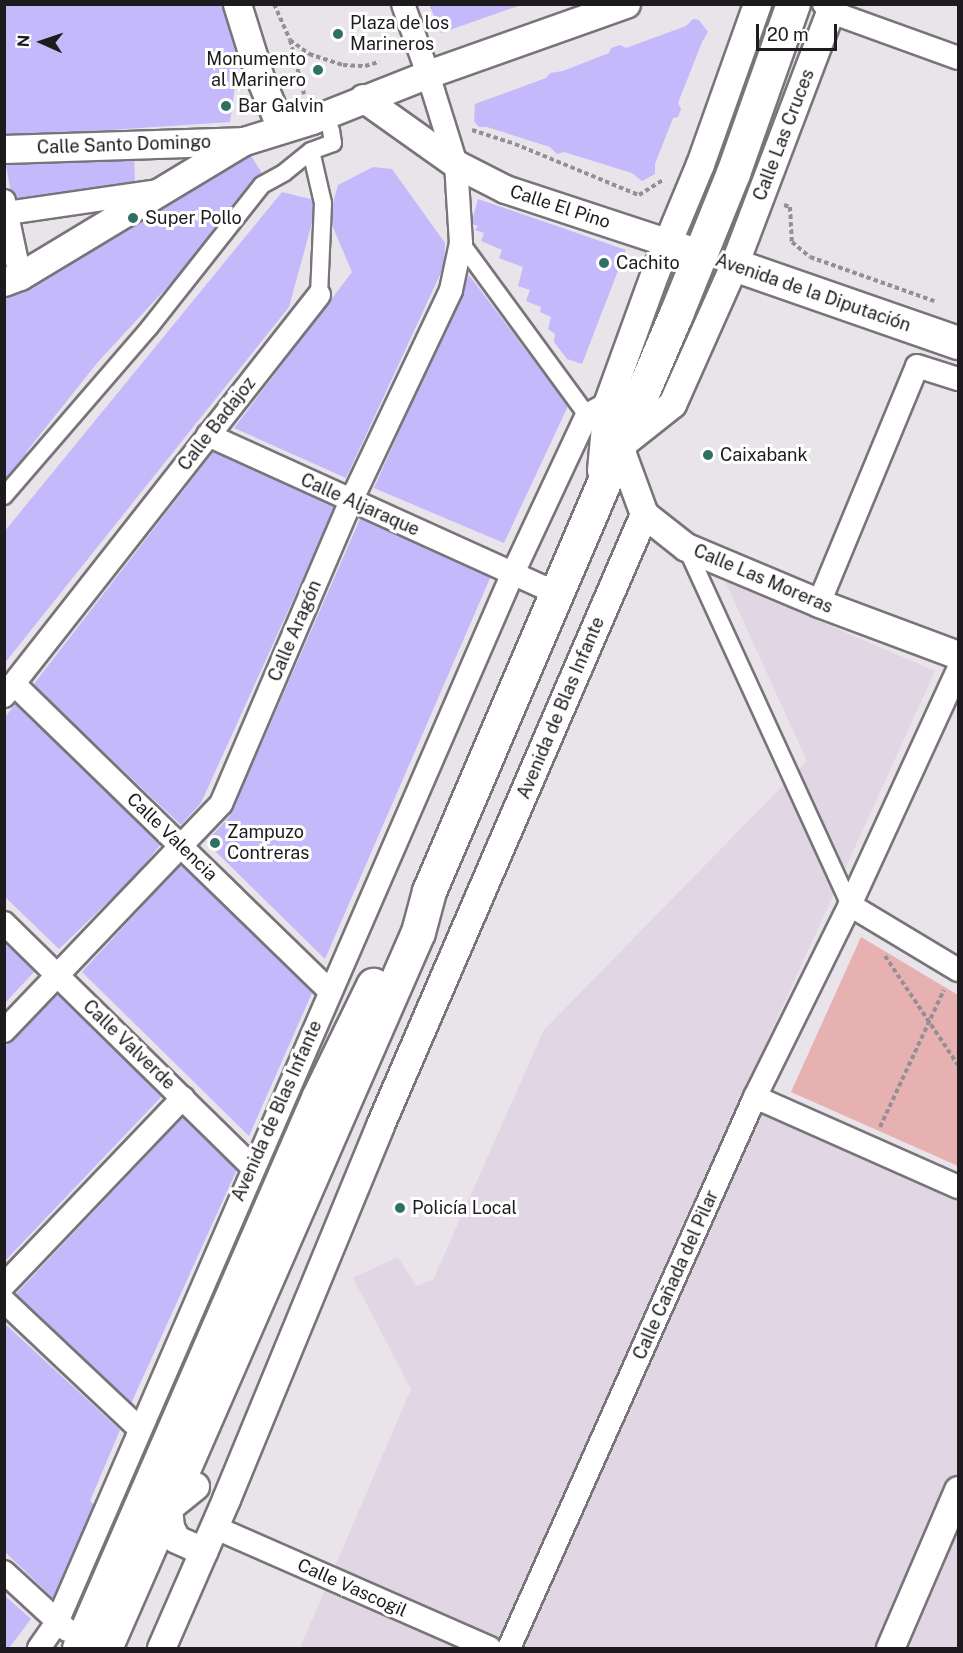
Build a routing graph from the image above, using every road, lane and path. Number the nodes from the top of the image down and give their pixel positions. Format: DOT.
graph roads {
  1 [pos="237,4"];
  2 [pos="274,4"];
  3 [pos="403,4"];
  4 [pos="626,4"];
  5 [pos="757,4"];
  6 [pos="794,4"];
  7 [pos="830,7"];
  8 [pos="290,40"];
  9 [pos="958,58"];
  10 [pos="424,62"];
  11 [pos="363,98"];
  12 [pos="307,104"];
  13 [pos="470,122"];
  14 [pos="281,128"];
  15 [pos="331,130"];
  16 [pos="244,141"];
  17 [pos="4,149"];
  18 [pos="311,151"];
  19 [pos="456,164"];
  20 [pos="696,173"];
  21 [pos="161,190"];
  22 [pos="760,196"];
  23 [pos="5,209"];
  24 [pos="461,243"];
  25 [pos="668,243"];
  26 [pos="700,254"];
  27 [pos="734,266"];
  28 [pos="12,279"];
  29 [pos="319,295"];
  30 [pos="937,302"];
  31 [pos="958,343"];
  32 [pos="958,379"];
  33 [pos="597,410"];
  34 [pos="208,435"];
  35 [pos="619,446"];
  36 [pos="598,495"];
  37 [pos="4,496"];
  38 [pos="351,501"];
  39 [pos="644,514"];
  40 [pos="686,547"];
  41 [pos="513,573"];
  42 [pos="558,594"];
  43 [pos="819,603"];
  44 [pos="958,655"];
  45 [pos="958,670"];
  46 [pos="9,690"];
  47 [pos="182,846"];
  48 [pos="429,891"];
  49 [pos="850,905"];
  50 [pos="4,923"];
  51 [pos="880,948"];
  52 [pos="57,975"];
  53 [pos="953,976"];
  54 [pos="330,991"];
  55 [pos="929,1022"];
  56 [pos="4,1031"];
  57 [pos="958,1065"];
  58 [pos="755,1097"];
  59 [pos="183,1098"];
  60 [pos="877,1133"];
  61 [pos="252,1167"];
  62 [pos="958,1187"];
  63 [pos="4,1285"];
  64 [pos="4,1301"];
  65 [pos="225,1310"];
  66 [pos="139,1428"];
  67 [pos="191,1473"];
  68 [pos="958,1490"];
  69 [pos="226,1499"];
  70 [pos="168,1508"];
  71 [pos="209,1539"];
  72 [pos="162,1544"];
  73 [pos="4,1572"];
  74 [pos="82,1637"];
  75 [pos="39,1648"];
  76 [pos="161,1648"];
  77 [pos="490,1648"];
  78 [pos="509,1648"];
  79 [pos="890,1648"];
  1 -- 14 [label="street"];
  2 -- 8 [label="path"];
  3 -- 10 [label="street"];
  4 -- 10 [label="street"];
  5 -- 20 [label="street"];
  6 -- 26 [label="highway, Calle Las Cruces"];
  7 -- 9 [label="street"];
  7 -- 22 [label="street, Calle Las Cruces"];
  8 -- 10 [label="path"];
  8 -- 12 [label="path"];
  10 -- 11 [label="street"];
  10 -- 19 [label="street, Calle Aragón"];
  11 -- 14 [label="street"];
  11 -- 19 [label="street"];
  13 -- 20 [label="path"];
  14 -- 16 [label="street"];
  15 -- 18 [label="street"];
  16 -- 17 [label="street, Calle Santo Domingo"];
  16 -- 21 [label="street"];
  18 -- 29 [label="street, Calle Badajoz"];
  18 -- 37 [label="street"];
  19 -- 24 [label="street, Calle Aragón"];
  19 -- 25 [label="street, Calle El Pino"];
  20 -- 25 [label="street"];
  21 -- 23 [label="street"];
  21 -- 28 [label="street"];
  22 -- 27 [label="street, Calle Las Cruces"];
  22 -- 30 [label="path"];
  23 -- 28 [label="street"];
  24 -- 33 [label="street"];
  24 -- 38 [label="street, Calle Aragón"];
  25 -- 26 [label="street, Avenida de la Diputación"];
  25 -- 33 [label="street, Avenida de Blas Infante"];
  26 -- 27 [label="street, Avenida de la Diputación"];
  26 -- 35 [label="highway, Avenida de Blas Infante"];
  27 -- 31 [label="main road, Avenida de la Diputación"];
  27 -- 35 [label="street, Avenida de Blas Infante"];
  29 -- 34 [label="street, Calle Badajoz"];
  32 -- 43 [label="street"];
  33 -- 36 [label="street, Avenida de Blas Infante"];
  33 -- 41 [label="street, Avenida de Blas Infante"];
  34 -- 38 [label="street, Calle Aljaraque"];
  34 -- 46 [label="street, Calle Badajoz"];
  35 -- 36 [label="highway, Avenida de Blas Infante"];
  35 -- 39 [label="street"];
  36 -- 42 [label="highway, Avenida de Blas Infante"];
  38 -- 41 [label="street, Calle Aljaraque"];
  38 -- 47 [label="street, Calle Aragón"];
  39 -- 40 [label="street, Calle Las Moreras"];
  39 -- 69 [label="street, Avenida de Blas Infante"];
  40 -- 43 [label="street, Calle Las Moreras"];
  40 -- 49 [label="street"];
  41 -- 42 [label="street"];
  41 -- 54 [label="street, Avenida de Blas Infante"];
  42 -- 48 [label="highway, Avenida de Blas Infante"];
  43 -- 44 [label="street, Calle Las Moreras"];
  45 -- 49 [label="street, Calle Cañada del Pilar"];
  46 -- 47 [label="street, Calle Valencia"];
  47 -- 52 [label="street, Calle Aragón"];
  47 -- 54 [label="street, Calle Valencia"];
  48 -- 65 [label="highway, Avenida de Blas Infante"];
  48 -- 67 [label="highway, Avenida de Blas Infante"];
  49 -- 53 [label="street"];
  49 -- 58 [label="street, Calle Cañada del Pilar"];
  50 -- 52 [label="street, Calle Valverde"];
  51 -- 55 [label="path"];
  52 -- 56 [label="street, Calle Aragón"];
  52 -- 59 [label="street, Calle Valverde"];
  53 -- 55 [label="path"];
  54 -- 61 [label="street, Avenida de Blas Infante"];
  55 -- 57 [label="path"];
  55 -- 60 [label="path"];
  58 -- 62 [label="street"];
  58 -- 78 [label="street, Calle Cañada del Pilar"];
  59 -- 61 [label="street, Calle Valverde"];
  59 -- 63 [label="street"];
  61 -- 66 [label="street, Avenida de Blas Infante"];
  64 -- 66 [label="street"];
  65 -- 70 [label="highway"];
  65 -- 74 [label="highway, Avenida de Blas Infante"];
  66 -- 74 [label="street, Avenida de Blas Infante"];
  67 -- 69 [label="street"];
  67 -- 70 [label="highway, Avenida de Blas Infante"];
  68 -- 79 [label="street"];
  69 -- 71 [label="street, Avenida de Blas Infante"];
  70 -- 72 [label="highway, Avenida de Blas Infante"];
  70 -- 74 [label="highway"];
  71 -- 72 [label="street"];
  71 -- 76 [label="street, Avenida de Blas Infante"];
  71 -- 77 [label="street, Calle Vascogil"];
  72 -- 74 [label="highway, Avenida de Blas Infante"];
  73 -- 74 [label="street"];
  74 -- 75 [label="street"];
}
